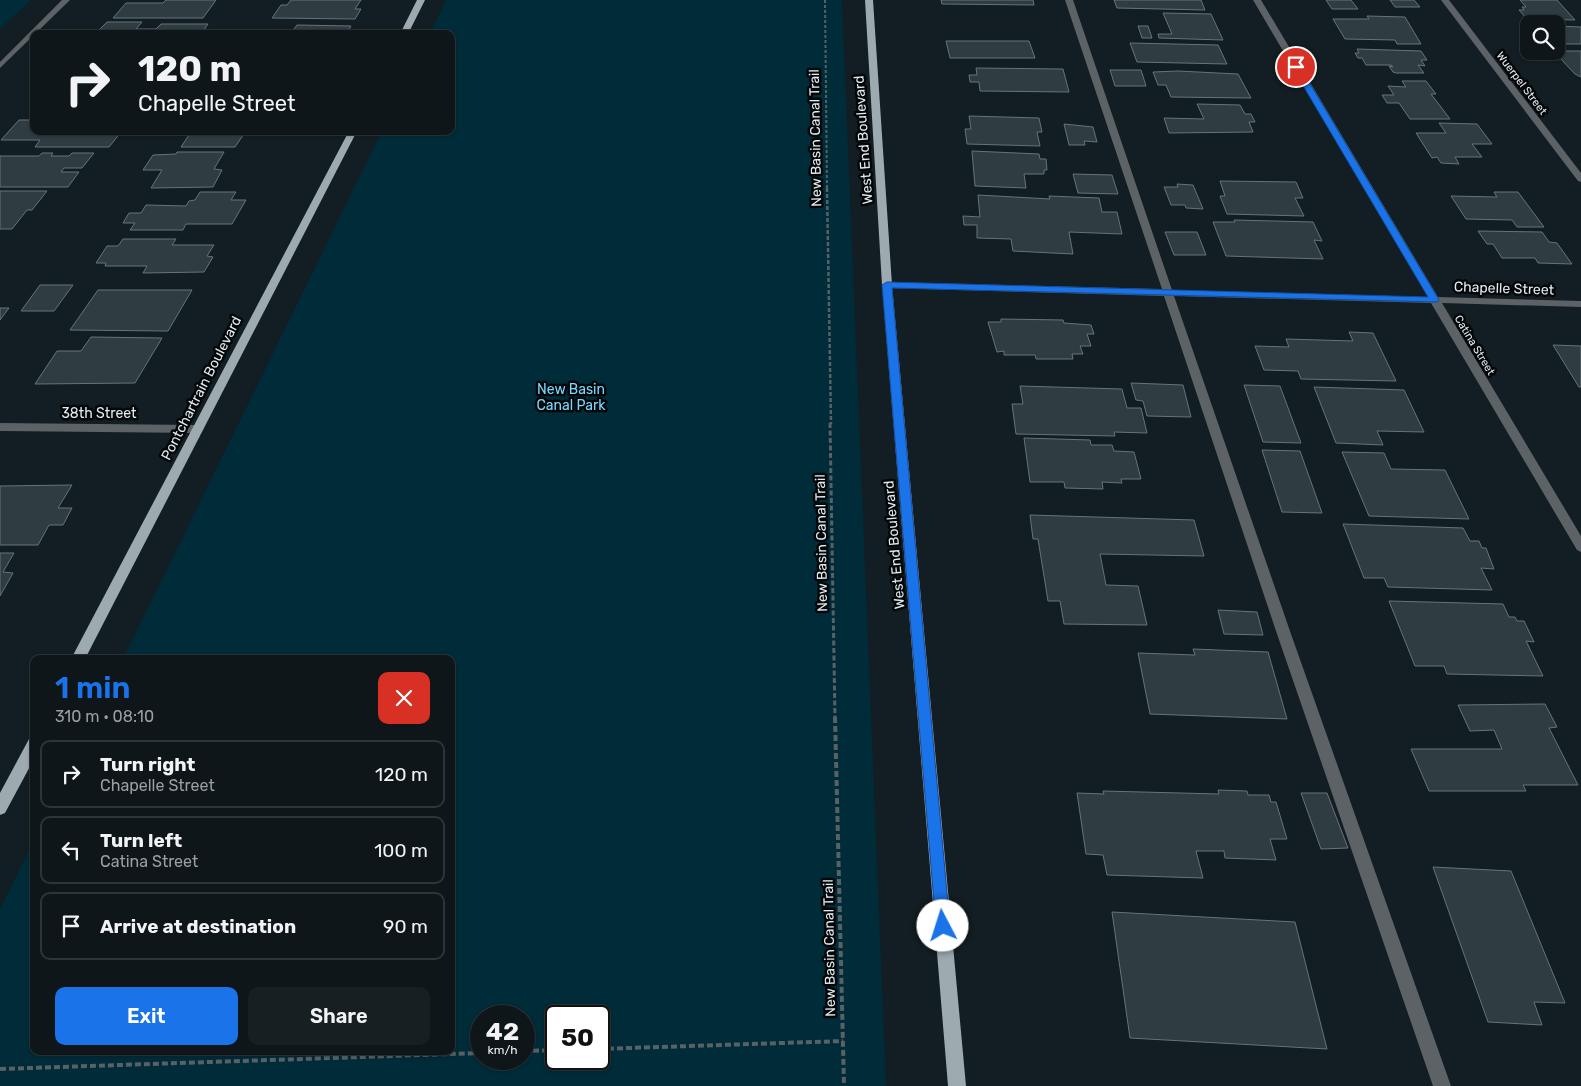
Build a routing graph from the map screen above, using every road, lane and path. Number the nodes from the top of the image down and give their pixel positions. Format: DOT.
graph roads {
  1 [pos="66,0"];
  2 [pos="421,0"];
  3 [pos="825,0"];
  4 [pos="869,0"];
  5 [pos="1069,0"];
  6 [pos="1256,0"];
  7 [pos="1445,0"];
  8 [pos="36,30"];
  9 [pos="406,30"];
  10 [pos="30,36"];
  11 [pos="0,66"];
  12 [pos="351,135"];
  13 [pos="1581,179"];
  14 [pos="887,285"];
  15 [pos="1168,293"];
  16 [pos="1434,300"];
  17 [pos="1581,304"];
  18 [pos="0,427"];
  19 [pos="198,429"];
  20 [pos="1581,547"];
  21 [pos="80,655"];
  22 [pos="30,752"];
  23 [pos="0,808"];
  24 [pos="843,1040"];
  25 [pos="610,1049"];
  26 [pos="470,1053"];
  27 [pos="455,1054"];
  28 [pos="424,1055"];
  29 [pos="0,1070"];
  30 [pos="844,1086"];
  31 [pos="956,1086"];
  32 [pos="1442,1086"];
  1 -- 8 [label="street"];
  2 -- 9 [label="main road"];
  3 -- 24 [label="path, New Basin Canal Trail"];
  4 -- 14 [label="main road, West End Boulevard"];
  5 -- 15 [label="street"];
  6 -- 16 [label="street, Catina Street"];
  7 -- 13 [label="street, Wuerpel Street"];
  10 -- 11 [label="street"];
  12 -- 19 [label="main road, Pontchartrain Boulevard"];
  14 -- 15 [label="street, Chapelle Street"];
  14 -- 31 [label="main road, West End Boulevard"];
  15 -- 16 [label="street, Chapelle Street"];
  15 -- 32 [label="street"];
  16 -- 17 [label="street, Chapelle Street"];
  16 -- 20 [label="street, Catina Street"];
  18 -- 19 [label="street, 38th Street"];
  19 -- 21 [label="main road, Pontchartrain Boulevard"];
  22 -- 23 [label="main road"];
  24 -- 25 [label="path"];
  24 -- 30 [label="path, New Basin Canal Trail"];
  26 -- 27 [label="path"];
  28 -- 29 [label="path"];
}
